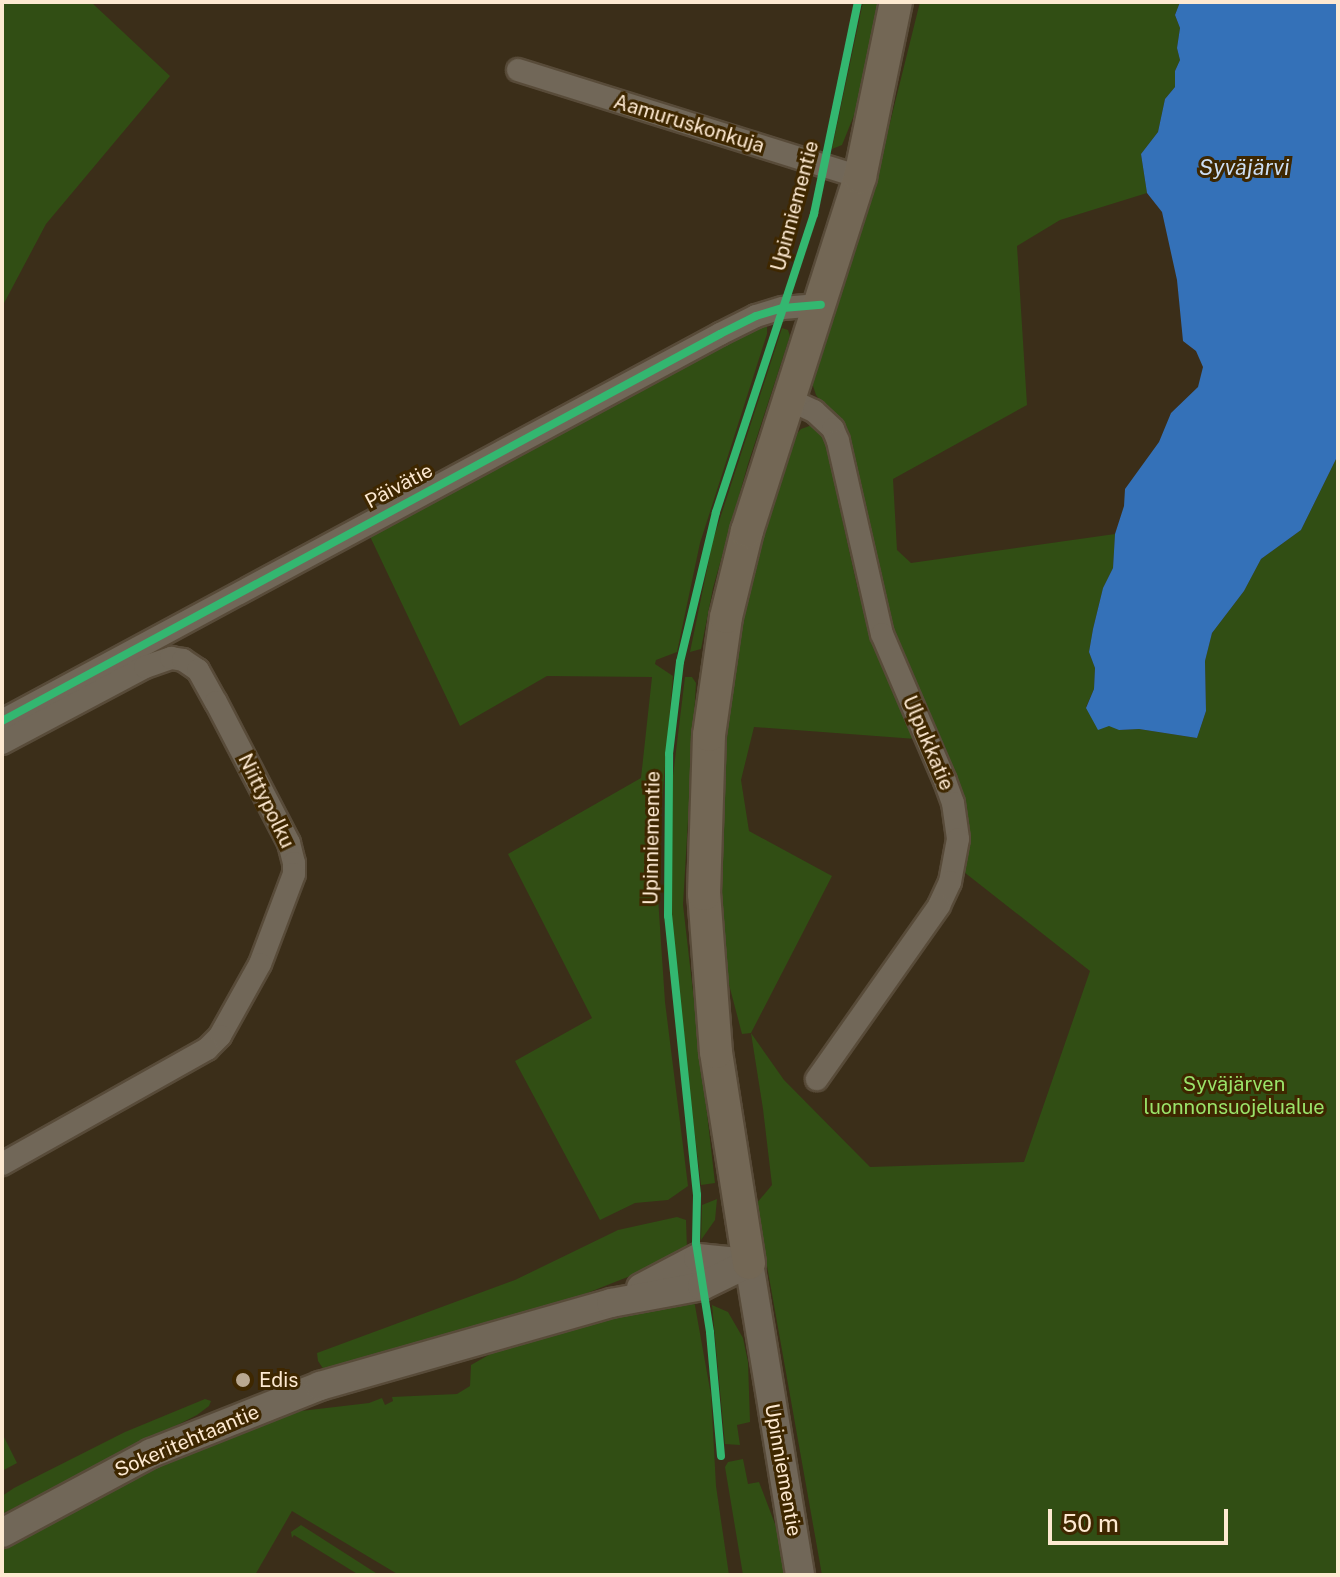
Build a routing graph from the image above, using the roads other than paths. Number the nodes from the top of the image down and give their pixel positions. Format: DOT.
graph roads {
  1 [pos="896,2"];
  2 [pos="518,70"];
  3 [pos="860,177"];
  4 [pos="821,305"];
  5 [pos="788,399"];
  6 [pos="2,721"];
  7 [pos="2,743"];
  8 [pos="817,1079"];
  9 [pos="2,1164"];
  10 [pos="749,1263"];
  11 [pos="2,1533"];
  12 [pos="800,1575"];
  1 -- 3 [label="main road, Upinniementie"];
  2 -- 3 [label="street, Aamuruskonkuja"];
  3 -- 4 [label="main road, Upinniementie"];
  4 -- 5 [label="main road, Upinniementie"];
  4 -- 6 [label="street, Päivätie"];
  5 -- 8 [label="street, Ulpukkatie"];
  5 -- 10 [label="main road, Upinniementie"];
  7 -- 9 [label="street, Niittypolku"];
  10 -- 11 [label="street, Sokeritehtaantie"];
  10 -- 12 [label="street, Upinniementie"];
}
